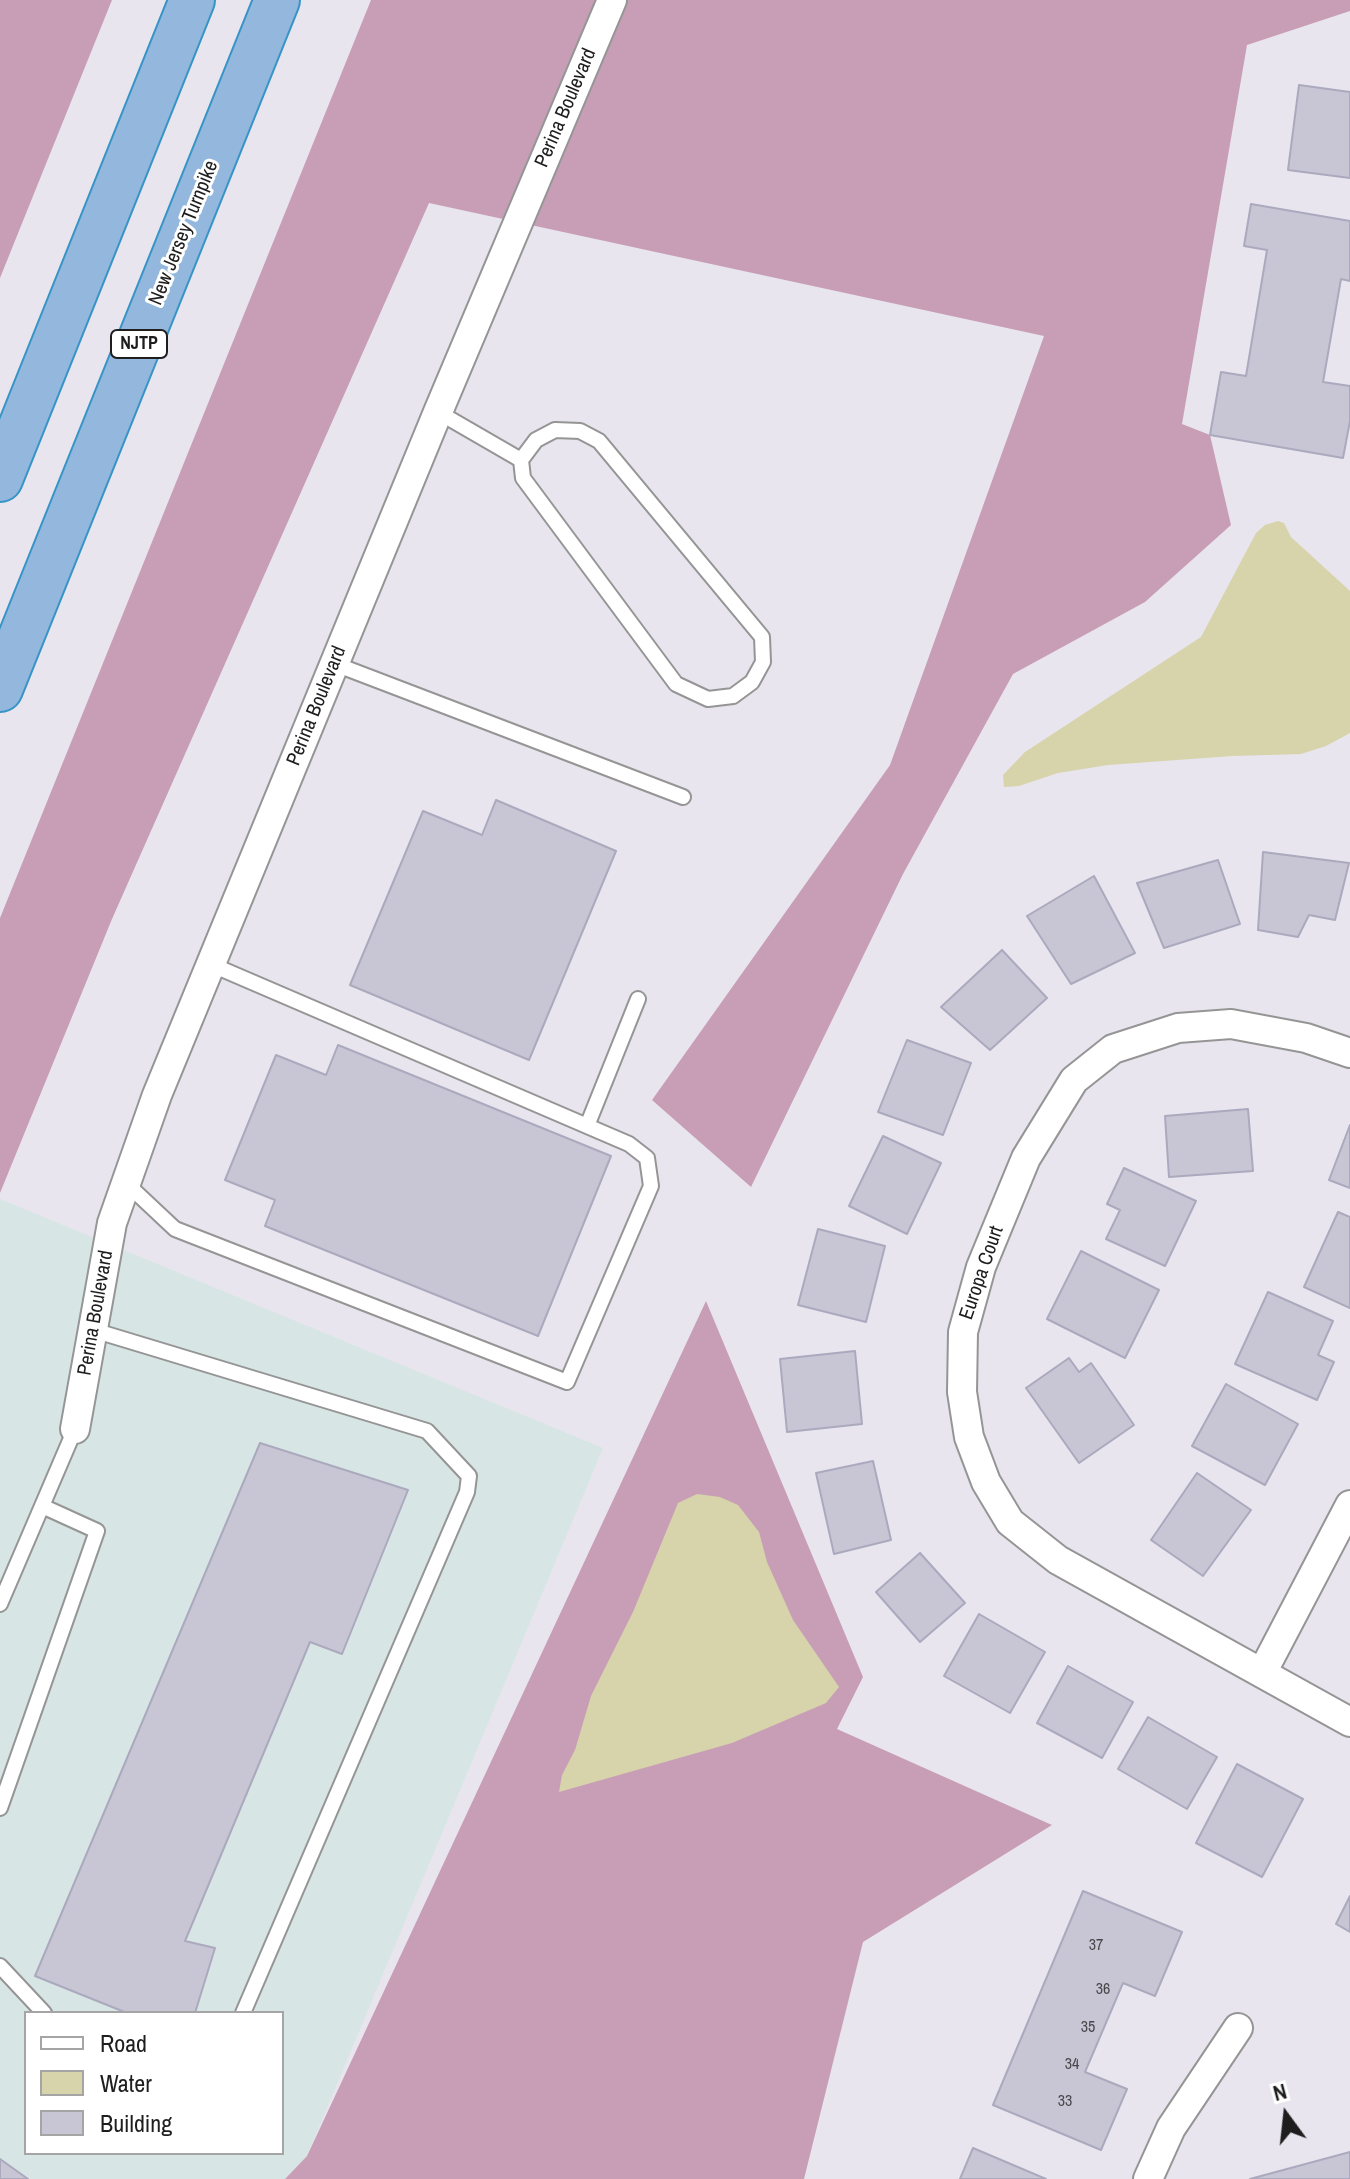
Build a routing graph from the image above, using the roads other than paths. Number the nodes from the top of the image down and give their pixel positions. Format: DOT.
graph roads {
  1 [pos="192,0"];
  2 [pos="277,0"];
  3 [pos="612,0"];
  4 [pos="438,412"];
  5 [pos="521,460"];
  6 [pos="0,479"];
  7 [pos="335,664"];
  8 [pos="0,689"];
  9 [pos="683,797"];
  10 [pos="210,964"];
  11 [pos="638,999"];
  12 [pos="1350,1053"];
  13 [pos="587,1126"];
  14 [pos="126,1183"];
  15 [pos="93,1330"];
  16 [pos="75,1429"];
  17 [pos="1350,1505"];
  18 [pos="42,1506"];
  19 [pos="0,1604"];
  20 [pos="1262,1673"];
  21 [pos="1350,1722"];
  22 [pos="0,1808"];
  23 [pos="0,1966"];
  24 [pos="42,2011"];
  25 [pos="244,2011"];
  26 [pos="1238,2028"];
  27 [pos="1148,2179"];
  1 -- 6 [label="highway"];
  2 -- 8 [label="highway, New Jersey Turnpike / NJTP"];
  3 -- 4 [label="street, Perina Boulevard"];
  4 -- 5 [label="lane"];
  4 -- 7 [label="street, Perina Boulevard"];
  5 -- 5 [label="lane"];
  7 -- 9 [label="lane"];
  7 -- 10 [label="street, Perina Boulevard"];
  10 -- 13 [label="lane"];
  10 -- 14 [label="street, Perina Boulevard"];
  11 -- 13 [label="lane"];
  12 -- 20 [label="street, Europa Court"];
  13 -- 14 [label="lane"];
  14 -- 15 [label="street, Perina Boulevard"];
  15 -- 16 [label="street, Perina Boulevard"];
  15 -- 25 [label="lane"];
  16 -- 18 [label="lane"];
  17 -- 20 [label="street"];
  18 -- 19 [label="lane"];
  18 -- 22 [label="lane"];
  20 -- 21 [label="street, Europa Court"];
  23 -- 24 [label="lane"];
  26 -- 27 [label="street"];
}
